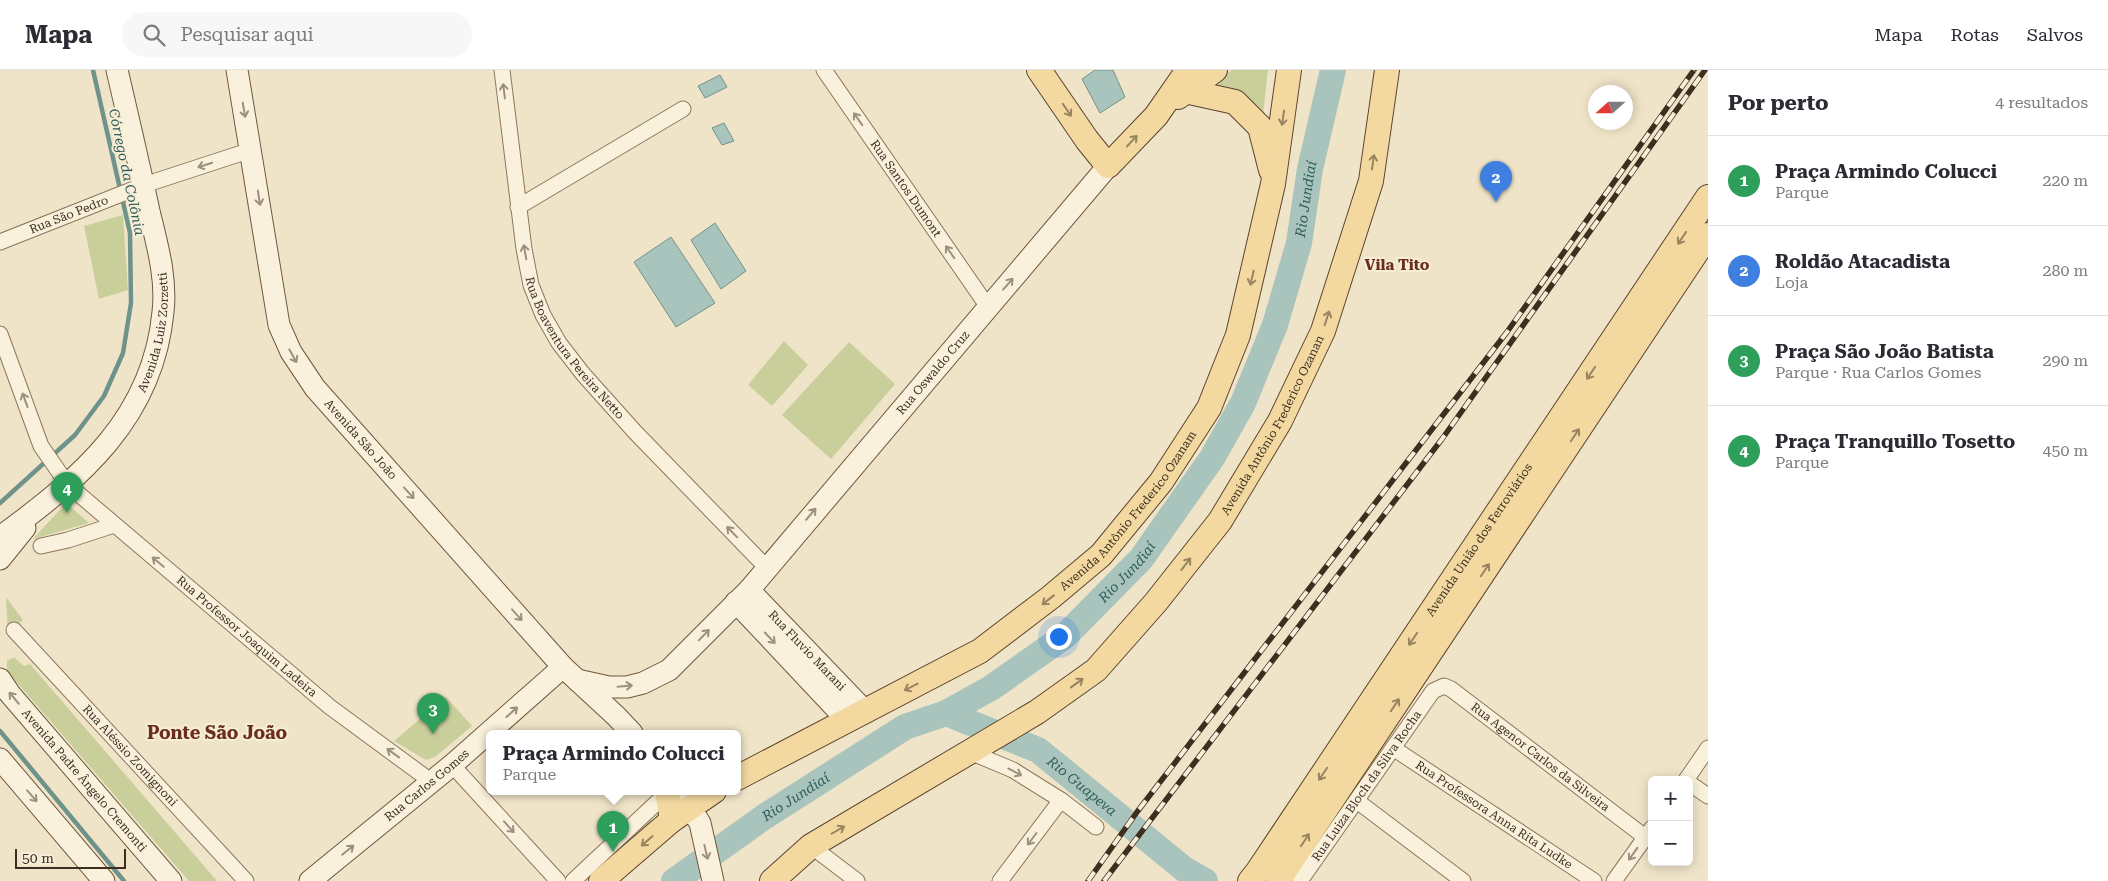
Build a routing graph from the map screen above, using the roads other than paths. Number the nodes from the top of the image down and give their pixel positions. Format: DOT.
graph roads {
  1 [pos="117,70"];
  2 [pos="237,70"];
  3 [pos="502,70"];
  4 [pos="824,70"];
  5 [pos="1039,70"];
  6 [pos="1215,70"];
  7 [pos="1289,70"];
  8 [pos="1387,70"];
  9 [pos="1186,81"];
  10 [pos="683,109"];
  11 [pos="251,150"];
  12 [pos="1108,166"];
  13 [pos="1273,184"];
  14 [pos="136,188"];
  15 [pos="1708,197"];
  16 [pos="518,207"];
  17 [pos="1708,235"];
  18 [pos="1,237"];
  19 [pos="988,307"];
  20 [pos="0,334"];
  21 [pos="62,479"];
  22 [pos="43,506"];
  23 [pos="114,525"];
  24 [pos="0,537"];
  25 [pos="40,546"];
  26 [pos="0,559"];
  27 [pos="766,567"];
  28 [pos="743,596"];
  29 [pos="14,630"];
  30 [pos="570,674"];
  31 [pos="0,678"];
  32 [pos="1433,691"];
  33 [pos="857,715"];
  34 [pos="497,730"];
  35 [pos="629,730"];
  36 [pos="486,739"];
  37 [pos="1393,748"];
  38 [pos="1708,748"];
  39 [pos="970,752"];
  40 [pos="0,759"];
  41 [pos="452,765"];
  42 [pos="741,776"];
  43 [pos="1689,776"];
  44 [pos="432,782"];
  45 [pos="1693,786"];
  46 [pos="701,795"];
  47 [pos="1708,796"];
  48 [pos="1061,800"];
  49 [pos="681,801"];
  50 [pos="1357,801"];
  51 [pos="1096,827"];
  52 [pos="1648,831"];
  53 [pos="1648,833"];
  54 [pos="811,846"];
  55 [pos="1264,879"];
  56 [pos="104,881"];
  57 [pos="171,881"];
  58 [pos="246,881"];
  59 [pos="310,881"];
  60 [pos="558,881"];
  61 [pos="573,881"];
  62 [pos="601,881"];
  63 [pos="713,881"];
  64 [pos="772,881"];
  65 [pos="857,881"];
  66 [pos="1000,881"];
  67 [pos="1300,881"];
  68 [pos="1463,881"];
  69 [pos="1594,881"];
  70 [pos="1614,881"];
  1 -- 14 [label="main road, Avenida Luiz Zorzetti"];
  2 -- 11 [label="main road, Avenida São João, one-way"];
  16 -- 3 [label="street, Rua Boaventura Pereira Netto, one-way"];
  19 -- 4 [label="street, Rua Santos Dumont, one-way"];
  5 -- 12 [label="main road, one-way"];
  6 -- 9 [label="main road, Rua Oswaldo Cruz"];
  7 -- 13 [label="main road, Avenida Antônio Frederico Ozanam, one-way"];
  39 -- 8 [label="main road, Avenida Antônio Frederico Ozanan, one-way"];
  12 -- 9 [label="main road, Rua Oswaldo Cruz, one-way"];
  9 -- 13 [label="main road"];
  10 -- 16 [label="street"];
  11 -- 14 [label="street, Rua São Pedro, one-way"];
  11 -- 30 [label="main road, Avenida São João, one-way"];
  19 -- 12 [label="main road, Rua Oswaldo Cruz, one-way"];
  13 -- 33 [label="main road, Avenida Antônio Frederico Ozanam, one-way"];
  14 -- 18 [label="street, Rua São Pedro"];
  14 -- 21 [label="main road, Avenida Luiz Zorzetti"];
  15 -- 55 [label="main road, Avenida União dos Ferroviários, one-way"];
  27 -- 16 [label="street, Rua Boaventura Pereira Netto, one-way"];
  55 -- 17 [label="main road, Avenida União dos Ferroviários, one-way"];
  27 -- 19 [label="main road, Rua Oswaldo Cruz, one-way"];
  21 -- 20 [label="street, Rua Professor Joaquim Ladeira, one-way"];
  21 -- 22 [label="main road, Avenida Luiz Zorzetti"];
  21 -- 23 [label="street, Rua Professor Joaquim Ladeira"];
  22 -- 24 [label="main road, Avenida Luiz Zorzetti"];
  22 -- 26 [label="main road"];
  23 -- 25 [label="street"];
  44 -- 23 [label="street, Rua Professor Joaquim Ladeira, one-way"];
  27 -- 28 [label="main road, Rua Oswaldo Cruz"];
  30 -- 28 [label="main road, Rua Oswaldo Cruz, one-way"];
  28 -- 33 [label="main road, Rua Fluvio Marani"];
  29 -- 58 [label="street, Rua Aléssio Zomignoni"];
  34 -- 30 [label="main road, Rua Carlos Gomes, one-way"];
  30 -- 35 [label="main road, Avenida São João"];
  57 -- 31 [label="main road, Avenida Padre Ângelo Cremonti, one-way"];
  32 -- 37 [label="street, Rua Luiza Bloch da Silva Rocha"];
  32 -- 52 [label="street, Rua Agenor Carlos da Silveira"];
  33 -- 42 [label="main road, Avenida Antônio Frederico Ozanam"];
  41 -- 36 [label="main road, Rua Carlos Gomes, one-way"];
  37 -- 50 [label="street, Rua Luiza Bloch da Silva Rocha"];
  37 -- 69 [label="street, Rua Professora Anna Rita Ludke"];
  38 -- 43 [label="street"];
  39 -- 48 [label="street, one-way"];
  54 -- 39 [label="main road, one-way"];
  40 -- 56 [label="main road, one-way"];
  41 -- 44 [label="main road, Rua Carlos Gomes"];
  41 -- 60 [label="street, one-way"];
  59 -- 44 [label="main road, Rua Carlos Gomes, one-way"];
  45 -- 47 [label="street"];
  46 -- 49 [label="main road"];
  48 -- 51 [label="street"];
  48 -- 66 [label="street, one-way"];
  49 -- 61 [label="street"];
  49 -- 62 [label="main road, one-way"];
  49 -- 63 [label="main road, one-way"];
  50 -- 67 [label="street, Rua Luiza Bloch da Silva Rocha"];
  50 -- 68 [label="street"];
  53 -- 70 [label="street, one-way"];
  54 -- 64 [label="main road"];
  54 -- 65 [label="street"];
}
